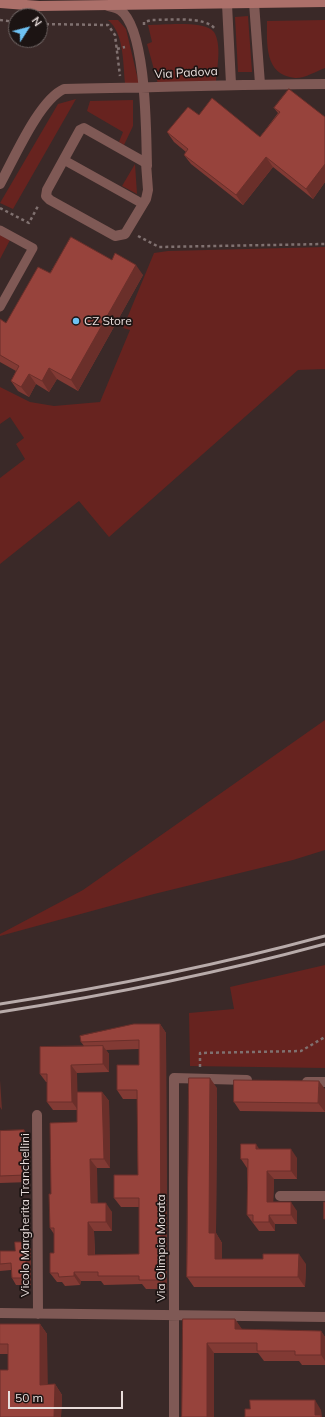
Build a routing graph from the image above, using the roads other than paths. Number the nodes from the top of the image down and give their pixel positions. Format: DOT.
graph roads {
  1 [pos="238,2"];
  2 [pos="325,2"];
  3 [pos="0,3"];
  4 [pos="254,3"];
  5 [pos="227,4"];
  6 [pos="106,5"];
  7 [pos="231,84"];
  8 [pos="260,84"];
  9 [pos="325,84"];
  10 [pos="145,89"];
  11 [pos="64,160"];
  12 [pos="147,166"];
  13 [pos="0,184"];
  14 [pos="143,204"];
  15 [pos="0,230"];
  16 [pos="0,307"];
  17 [pos="255,1081"];
  18 [pos="294,1082"];
  19 [pos="325,1082"];
  20 [pos="37,1116"];
  21 [pos="280,1196"];
  22 [pos="325,1196"];
  23 [pos="0,1313"];
  24 [pos="38,1314"];
  25 [pos="174,1315"];
  26 [pos="325,1317"];
  27 [pos="174,1417"];
  1 -- 4 [label="main road, Via Padova"];
  1 -- 5 [label="main road, Via Padova"];
  2 -- 4 [label="main road, Via Padova"];
  3 -- 6 [label="main road, Via Padova"];
  4 -- 8 [label="street"];
  5 -- 6 [label="main road, Via Padova"];
  5 -- 7 [label="street, Via Padova"];
  6 -- 10 [label="street, Via Padova"];
  7 -- 8 [label="street, Via Padova"];
  7 -- 10 [label="street, Via Padova"];
  8 -- 9 [label="street, Via Padova"];
  10 -- 12 [label="street"];
  10 -- 13 [label="street"];
  11 -- 12 [label="street"];
  11 -- 14 [label="lane"];
  11 -- 14 [label="street"];
  12 -- 14 [label="street"];
  15 -- 16 [label="lane"];
  17 -- 25 [label="street, Via Olimpia Morata"];
  18 -- 19 [label="street"];
  20 -- 24 [label="street, Vicolo Margherita Tranchellini"];
  21 -- 22 [label="street"];
  23 -- 24 [label="street"];
  24 -- 25 [label="street"];
  25 -- 26 [label="street"];
  25 -- 27 [label="street, Via Olimpia Morata"];
}
